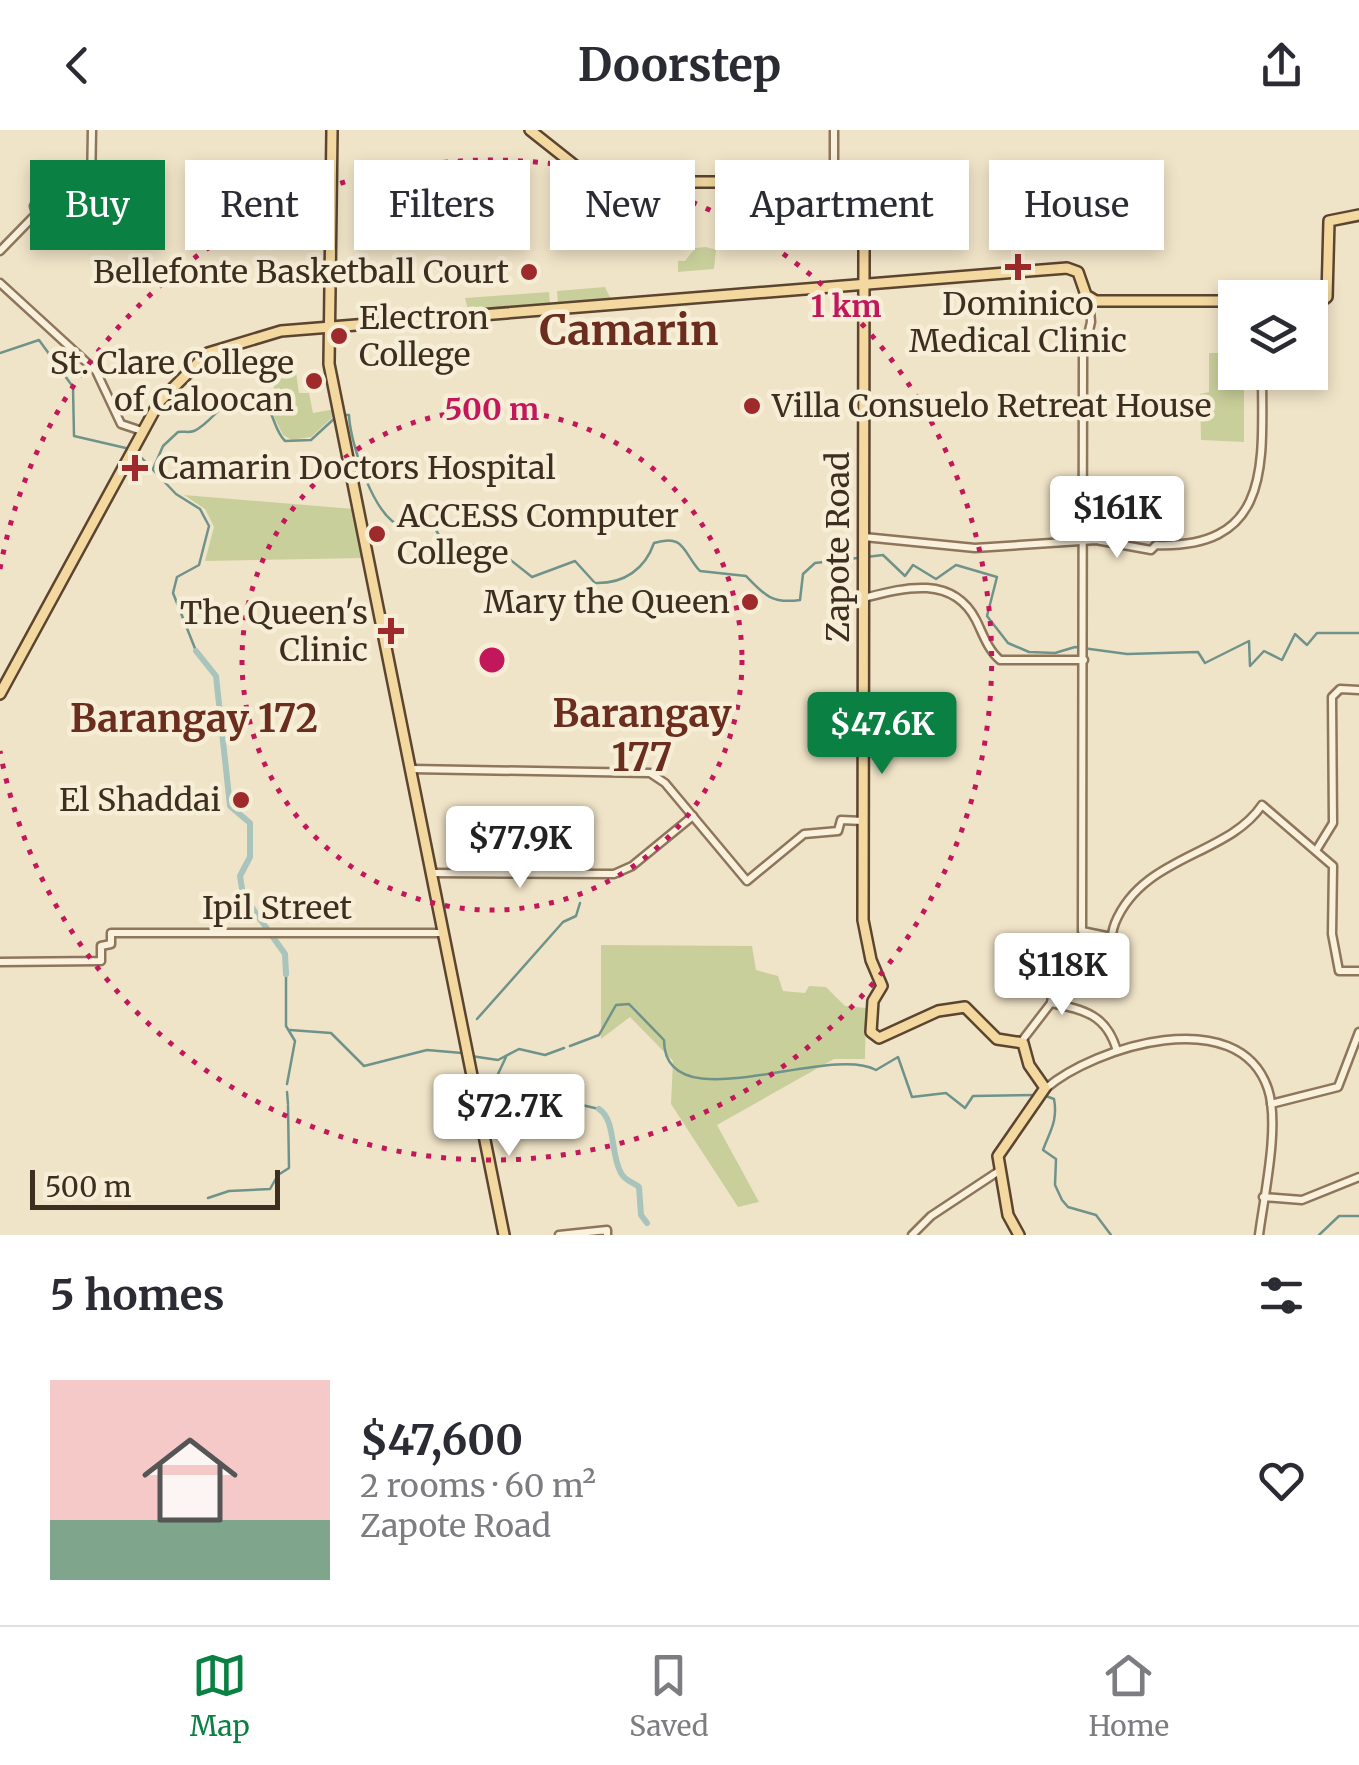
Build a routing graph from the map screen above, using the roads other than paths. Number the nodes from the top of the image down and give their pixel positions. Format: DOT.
graph roads {
  1 [pos="92,130"];
  2 [pos="332,130"];
  3 [pos="530,130"];
  4 [pos="834,130"];
  5 [pos="834,160"];
  6 [pos="715,182"];
  7 [pos="1359,215"];
  8 [pos="863,250"];
  9 [pos="0,252"];
  10 [pos="1327,280"];
  11 [pos="0,283"];
  12 [pos="864,283"];
  13 [pos="1089,298"];
  14 [pos="1218,301"];
  15 [pos="322,329"];
  16 [pos="1262,390"];
  17 [pos="142,431"];
  18 [pos="862,537"];
  19 [pos="1082,541"];
  20 [pos="862,598"];
  21 [pos="1084,653"];
  22 [pos="1358,689"];
  23 [pos="0,694"];
  24 [pos="411,770"];
  25 [pos="693,816"];
  26 [pos="863,821"];
  27 [pos="1317,849"];
  28 [pos="432,873"];
  29 [pos="444,933"];
  30 [pos="1111,937"];
  31 [pos="0,962"];
  32 [pos="1359,971"];
  33 [pos="1051,1003"];
  34 [pos="1359,1032"];
  35 [pos="1022,1042"];
  36 [pos="1117,1051"];
  37 [pos="1042,1093"];
  38 [pos="1271,1104"];
  39 [pos="999,1172"];
  40 [pos="1359,1177"];
  41 [pos="1263,1197"];
  42 [pos="607,1232"];
  43 [pos="1259,1234"];
  44 [pos="504,1235"];
  45 [pos="563,1235"];
  46 [pos="912,1235"];
  47 [pos="1019,1235"];
  1 -- 9 [label="street"];
  2 -- 15 [label="main road"];
  3 -- 6 [label="main road"];
  4 -- 5 [label="street"];
  7 -- 10 [label="main road"];
  8 -- 12 [label="main road, Zapote Road"];
  11 -- 17 [label="street"];
  12 -- 13 [label="main road"];
  12 -- 15 [label="main road"];
  12 -- 18 [label="main road, Zapote Road"];
  13 -- 14 [label="main road"];
  13 -- 19 [label="street"];
  15 -- 17 [label="main road"];
  15 -- 24 [label="main road"];
  16 -- 19 [label="street"];
  17 -- 23 [label="main road"];
  18 -- 19 [label="street"];
  18 -- 20 [label="main road, Zapote Road"];
  19 -- 21 [label="street"];
  20 -- 21 [label="street"];
  20 -- 26 [label="main road, Zapote Road"];
  21 -- 30 [label="street"];
  22 -- 27 [label="street"];
  24 -- 25 [label="street"];
  24 -- 28 [label="main road"];
  25 -- 26 [label="street"];
  25 -- 28 [label="street"];
  26 -- 35 [label="main road, Zapote Road"];
  27 -- 30 [label="street"];
  27 -- 32 [label="street"];
  28 -- 29 [label="main road"];
  29 -- 31 [label="street, Ipil Street"];
  29 -- 44 [label="main road"];
  30 -- 33 [label="street"];
  33 -- 35 [label="street"];
  33 -- 36 [label="street"];
  34 -- 38 [label="street"];
  35 -- 37 [label="main road"];
  36 -- 37 [label="street"];
  36 -- 38 [label="street"];
  37 -- 39 [label="main road"];
  38 -- 41 [label="street"];
  39 -- 46 [label="street"];
  39 -- 47 [label="main road"];
  40 -- 41 [label="street"];
  41 -- 43 [label="street"];
  42 -- 45 [label="street"];
}
